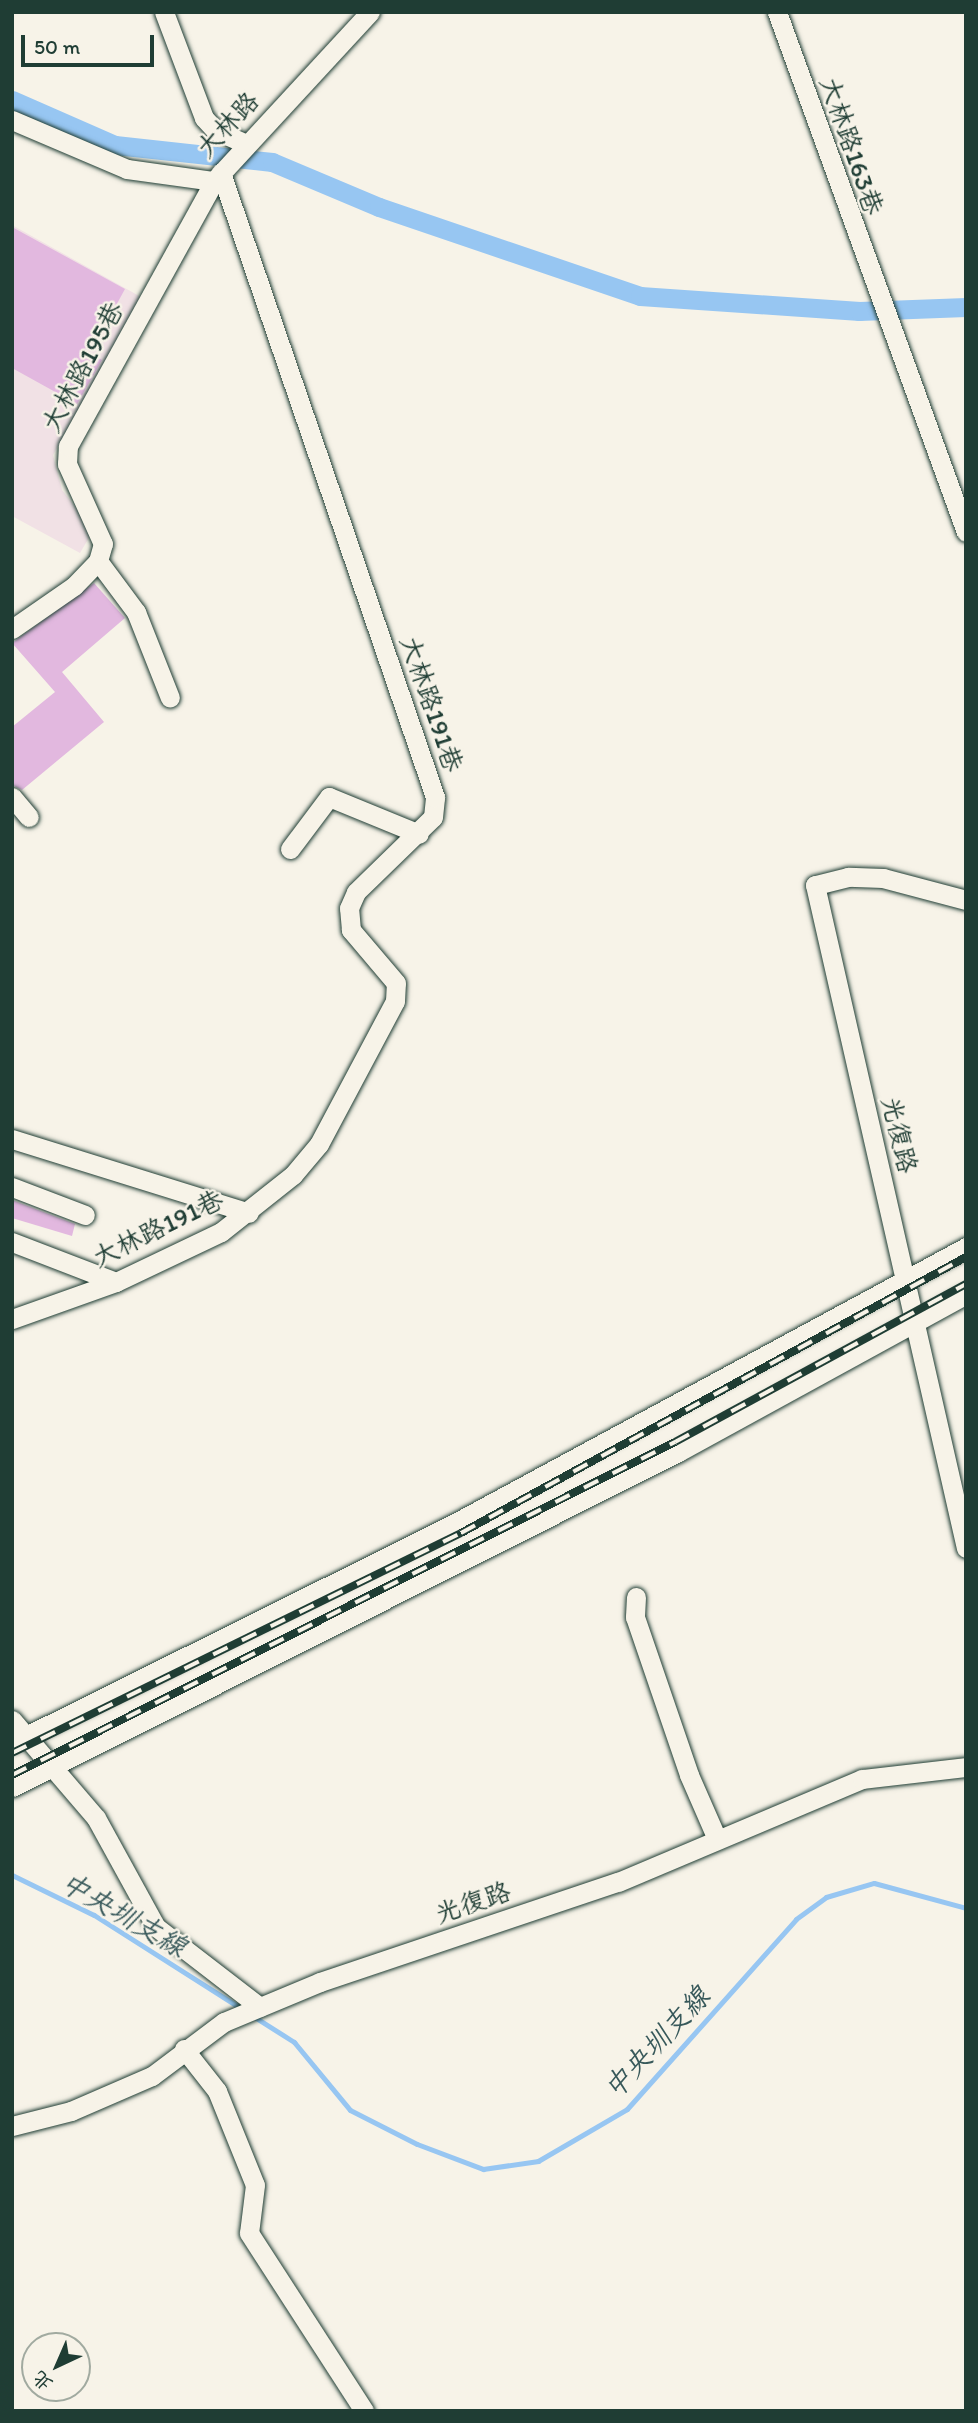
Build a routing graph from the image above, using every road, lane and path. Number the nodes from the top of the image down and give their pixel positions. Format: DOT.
graph roads {
  1 [pos="164,12"];
  2 [pos="370,12"];
  3 [pos="777,12"];
  4 [pos="12,120"];
  5 [pos="246,144"];
  6 [pos="219,174"];
  7 [pos="966,531"];
  8 [pos="98,561"];
  9 [pos="12,629"];
  10 [pos="170,698"];
  11 [pos="12,797"];
  12 [pos="29,817"];
  13 [pos="419,834"];
  14 [pos="290,849"];
  15 [pos="966,900"];
  16 [pos="12,1139"];
  17 [pos="12,1187"];
  18 [pos="249,1213"];
  19 [pos="85,1215"];
  20 [pos="12,1242"];
  21 [pos="966,1247"];
  22 [pos="905,1281"];
  23 [pos="116,1282"];
  24 [pos="966,1294"];
  25 [pos="12,1320"];
  26 [pos="916,1322"];
  27 [pos="966,1548"];
  28 [pos="636,1597"];
  29 [pos="12,1720"];
  30 [pos="19,1740"];
  31 [pos="966,1767"];
  32 [pos="53,1768"];
  33 [pos="12,1787"];
  34 [pos="717,1839"];
  35 [pos="260,2007"];
  36 [pos="184,2049"];
  37 [pos="12,2126"];
  38 [pos="364,2411"];
  1 -- 5 [label="street"];
  2 -- 5 [label="street, 大林路"];
  3 -- 7 [label="street, 大林路163巷"];
  4 -- 6 [label="street, 大林路"];
  5 -- 6 [label="street, 大林路"];
  6 -- 8 [label="street, 大林路195巷"];
  6 -- 13 [label="street, 大林路191巷"];
  8 -- 9 [label="street"];
  8 -- 10 [label="street"];
  11 -- 12 [label="street"];
  13 -- 14 [label="street"];
  13 -- 18 [label="street, 大林路191巷"];
  15 -- 22 [label="street, 光復路"];
  16 -- 18 [label="street"];
  17 -- 19 [label="street"];
  18 -- 23 [label="street, 大林路191巷"];
  20 -- 23 [label="street"];
  21 -- 22 [label="street"];
  22 -- 26 [label="street, 光復路"];
  22 -- 30 [label="street"];
  23 -- 25 [label="street, 大林路191巷"];
  24 -- 26 [label="street"];
  26 -- 27 [label="street, 光復路"];
  26 -- 32 [label="street"];
  28 -- 34 [label="street"];
  29 -- 30 [label="street"];
  30 -- 32 [label="street"];
  31 -- 34 [label="street, 光復路"];
  32 -- 33 [label="street"];
  32 -- 35 [label="street"];
  34 -- 35 [label="street, 光復路"];
  35 -- 36 [label="street, 光復路"];
  36 -- 37 [label="street, 光復路"];
  36 -- 38 [label="street"];
}
